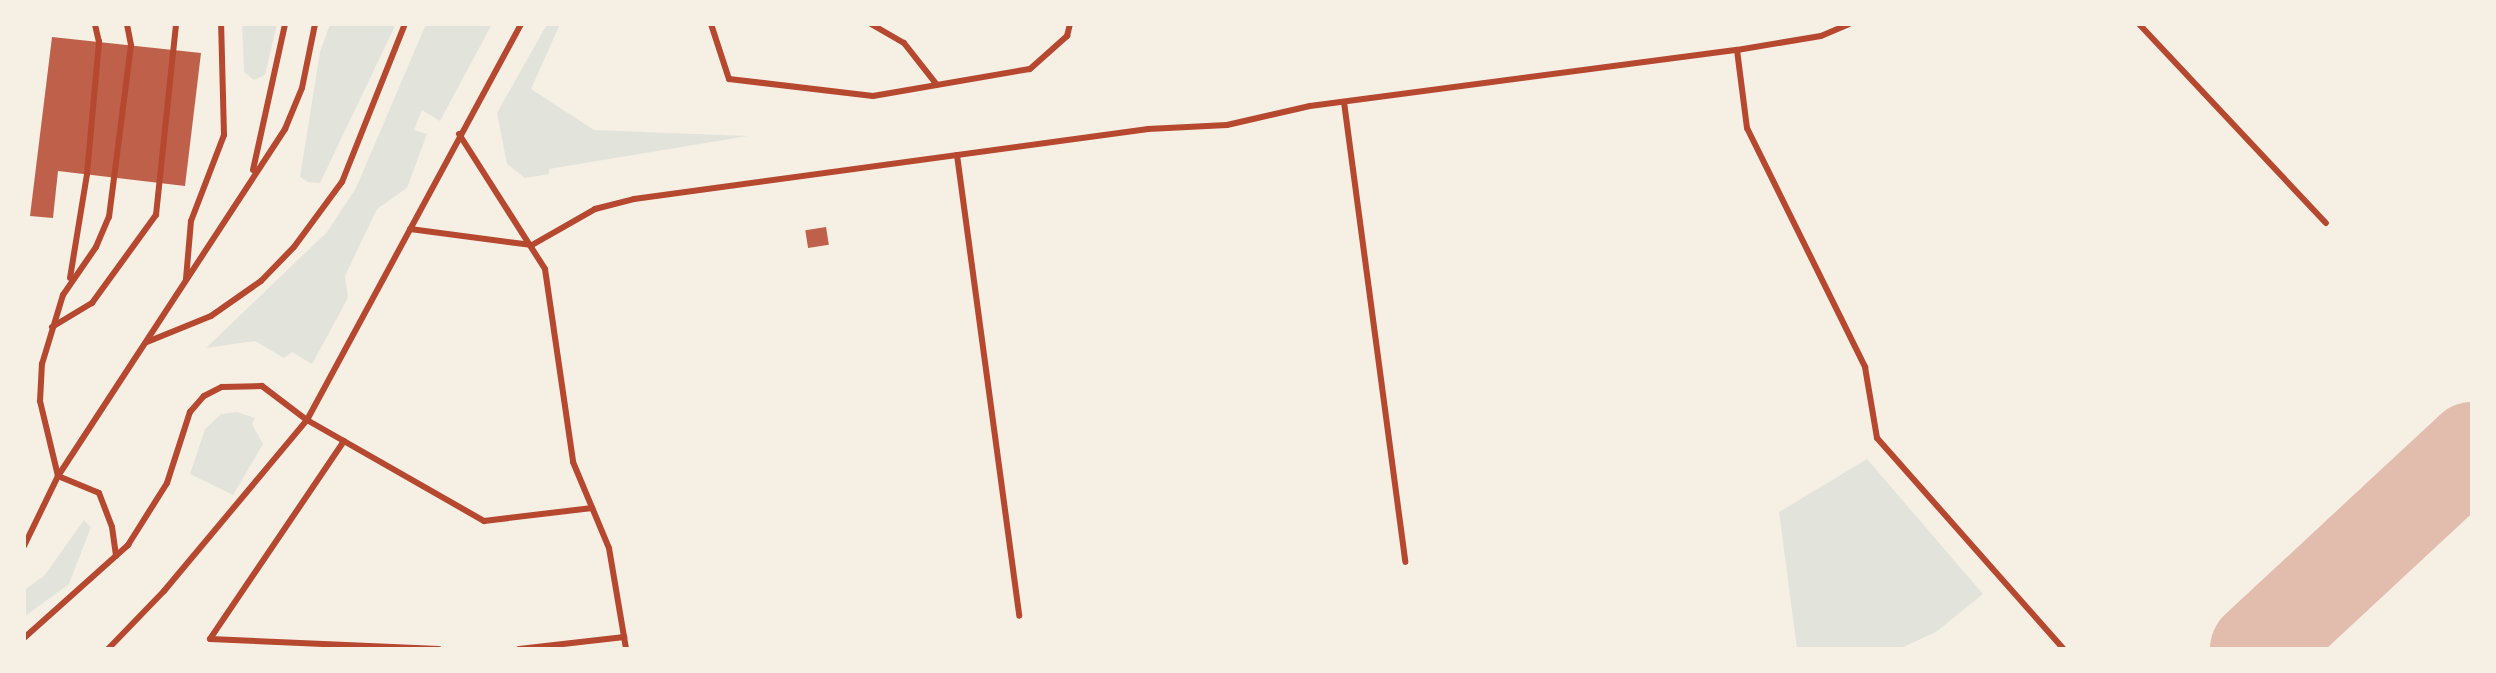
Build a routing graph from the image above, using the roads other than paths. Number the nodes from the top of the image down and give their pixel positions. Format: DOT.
graph roads {
  1 [pos="95,24"];
  2 [pos="127,24"];
  3 [pos="176,24"];
  4 [pos="221,24"];
  5 [pos="285,24"];
  6 [pos="315,24"];
  7 [pos="405,24"];
  8 [pos="521,24"];
  9 [pos="711,24"];
  10 [pos="871,24"];
  11 [pos="1070,24"];
  12 [pos="1849,24"];
  13 [pos="2139,24"];
  14 [pos="1737,50"];
  15 [pos="937,85"];
  16 [pos="1344,102"];
  17 [pos="459,134"];
  18 [pos="957,155"];
  19 [pos="251,178"];
  20 [pos="2326,223"];
  21 [pos="410,229"];
  22 [pos="532,245"];
  23 [pos="70,280"];
  24 [pos="186,283"];
  25 [pos="52,327"];
  26 [pos="147,342"];
  27 [pos="307,420"];
  28 [pos="344,441"];
  29 [pos="58,476"];
  30 [pos="592,508"];
  31 [pos="24,546"];
  32 [pos="116,556"];
  33 [pos="1405,562"];
  34 [pos="1019,616"];
  35 [pos="624,637"];
  36 [pos="24,638"];
  37 [pos="108,649"];
  38 [pos="439,649"];
  39 [pos="519,649"];
  40 [pos="626,649"];
  41 [pos="2064,649"];
  1 -- 23 [label="lane"];
  2 -- 23 [label="lane"];
  3 -- 25 [label="lane"];
  4 -- 24 [label="lane"];
  5 -- 19 [label="lane"];
  6 -- 19 [label="lane"];
  7 -- 26 [label="lane"];
  8 -- 17 [label="lane"];
  9 -- 15 [label="lane"];
  10 -- 15 [label="lane"];
  11 -- 15 [label="lane"];
  12 -- 14 [label="lane"];
  13 -- 20 [label="lane"];
  14 -- 16 [label="lane"];
  14 -- 41 [label="lane"];
  16 -- 18 [label="lane"];
  16 -- 33 [label="lane"];
  17 -- 21 [label="lane"];
  17 -- 22 [label="lane"];
  18 -- 22 [label="lane"];
  18 -- 34 [label="lane"];
  19 -- 24 [label="lane"];
  21 -- 22 [label="lane"];
  21 -- 27 [label="lane"];
  22 -- 30 [label="lane"];
  23 -- 25 [label="lane"];
  24 -- 26 [label="lane"];
  25 -- 29 [label="lane"];
  26 -- 29 [label="lane"];
  27 -- 28 [label="lane"];
  27 -- 32 [label="lane"];
  27 -- 37 [label="lane"];
  28 -- 30 [label="lane"];
  28 -- 38 [label="lane"];
  29 -- 31 [label="lane"];
  29 -- 32 [label="lane"];
  30 -- 35 [label="lane"];
  32 -- 36 [label="lane"];
  35 -- 39 [label="lane"];
  35 -- 40 [label="lane"];
}
